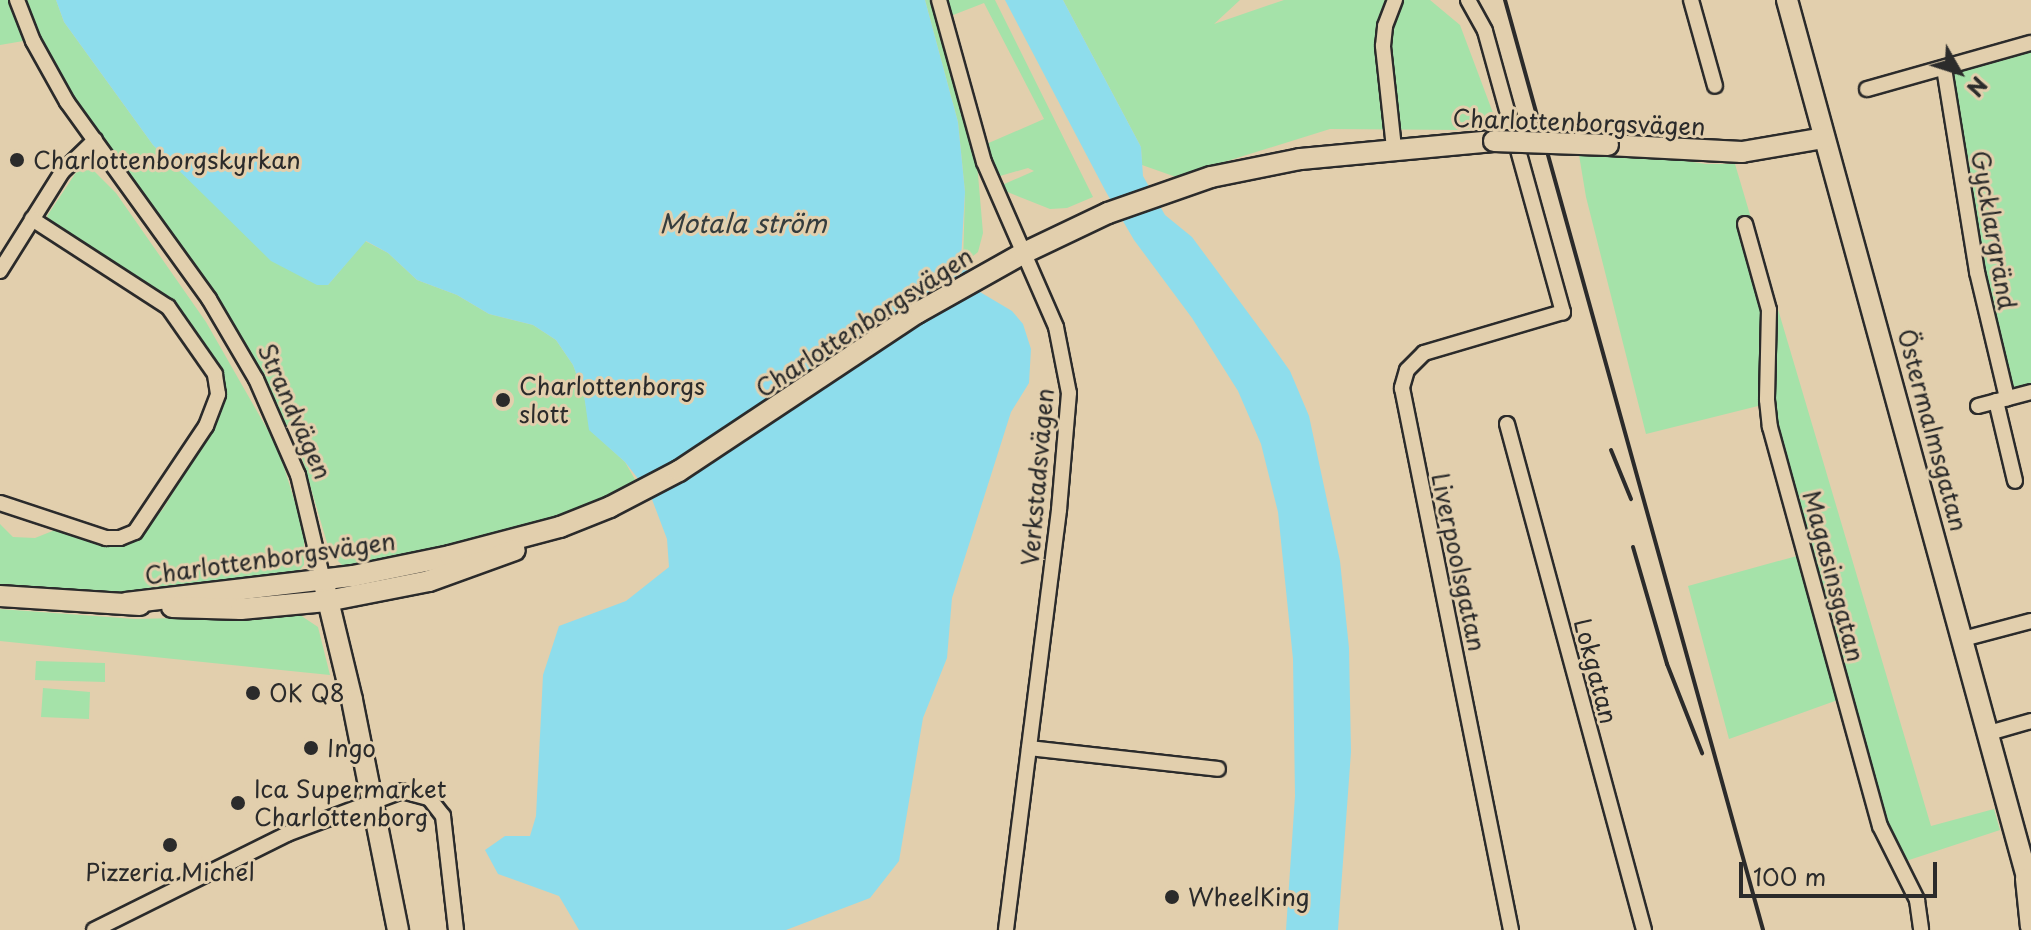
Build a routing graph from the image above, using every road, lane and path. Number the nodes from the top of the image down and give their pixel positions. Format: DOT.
graph roads {
  1 [pos="17,0"];
  2 [pos="939,0"];
  3 [pos="1395,0"];
  4 [pos="1468,0"];
  5 [pos="1691,0"];
  6 [pos="1787,0"];
  7 [pos="2030,46"];
  8 [pos="1944,68"];
  9 [pos="1715,86"];
  10 [pos="1867,89"];
  11 [pos="1824,138"];
  12 [pos="95,140"];
  13 [pos="1394,148"];
  14 [pos="32,219"];
  15 [pos="1745,224"];
  16 [pos="1024,253"];
  17 [pos="0,271"];
  18 [pos="2031,392"];
  19 [pos="2001,400"];
  20 [pos="1978,406"];
  21 [pos="1507,424"];
  22 [pos="2015,481"];
  23 [pos="0,503"];
  24 [pos="560,527"];
  25 [pos="323,580"];
  26 [pos="0,596"];
  27 [pos="327,601"];
  28 [pos="126,603"];
  29 [pos="2031,621"];
  30 [pos="1963,639"];
  31 [pos="2031,721"];
  32 [pos="1989,733"];
  33 [pos="1029,748"];
  34 [pos="1218,769"];
  35 [pos="373,799"];
  36 [pos="2028,883"];
  37 [pos="2031,927"];
  38 [pos="94,930"];
  39 [pos="398,930"];
  40 [pos="456,930"];
  41 [pos="1006,930"];
  42 [pos="1511,930"];
  43 [pos="1644,930"];
  44 [pos="1921,930"];
  1 -- 12 [label="street, Strandvägen"];
  2 -- 16 [label="street, Verkstadsvägen"];
  3 -- 13 [label="street"];
  4 -- 42 [label="street, Liverpoolsgatan"];
  5 -- 9 [label="street"];
  6 -- 11 [label="main road, Östermalmsgatan"];
  7 -- 8 [label="street"];
  8 -- 10 [label="street"];
  8 -- 19 [label="street, Gycklargränd"];
  11 -- 13 [label="main road, Charlottenborgsvägen, bridge"];
  11 -- 30 [label="main road, Östermalmsgatan"];
  12 -- 14 [label="street"];
  12 -- 25 [label="street, Strandvägen"];
  13 -- 16 [label="main road, Charlottenborgsvägen"];
  14 -- 17 [label="street"];
  14 -- 23 [label="street"];
  15 -- 44 [label="street, Magasinsgatan"];
  16 -- 24 [label="main road, Charlottenborgsvägen"];
  16 -- 33 [label="street, Verkstadsvägen"];
  18 -- 19 [label="street"];
  19 -- 20 [label="street"];
  19 -- 22 [label="street, Gycklargränd"];
  21 -- 43 [label="street, Lokgatan"];
  24 -- 25 [label="main road, Charlottenborgsvägen"];
  24 -- 27 [label="main road, Charlottenborgsvägen"];
  25 -- 27 [label="main road, Strandvägen"];
  25 -- 28 [label="main road, Charlottenborgsvägen"];
  26 -- 28 [label="main road, Charlottenborgsvägen"];
  27 -- 28 [label="main road, Charlottenborgsvägen"];
  27 -- 35 [label="main road, Strandvägen"];
  29 -- 30 [label="street"];
  30 -- 32 [label="main road, Östermalmsgatan"];
  31 -- 32 [label="street"];
  32 -- 36 [label="main road, Östermalmsgatan"];
  33 -- 34 [label="street"];
  33 -- 41 [label="street, Verkstadsvägen"];
  35 -- 38 [label="street"];
  35 -- 39 [label="main road, Strandvägen"];
  35 -- 40 [label="street"];
  36 -- 37 [label="main road, Östermalmsgatan"];
}
